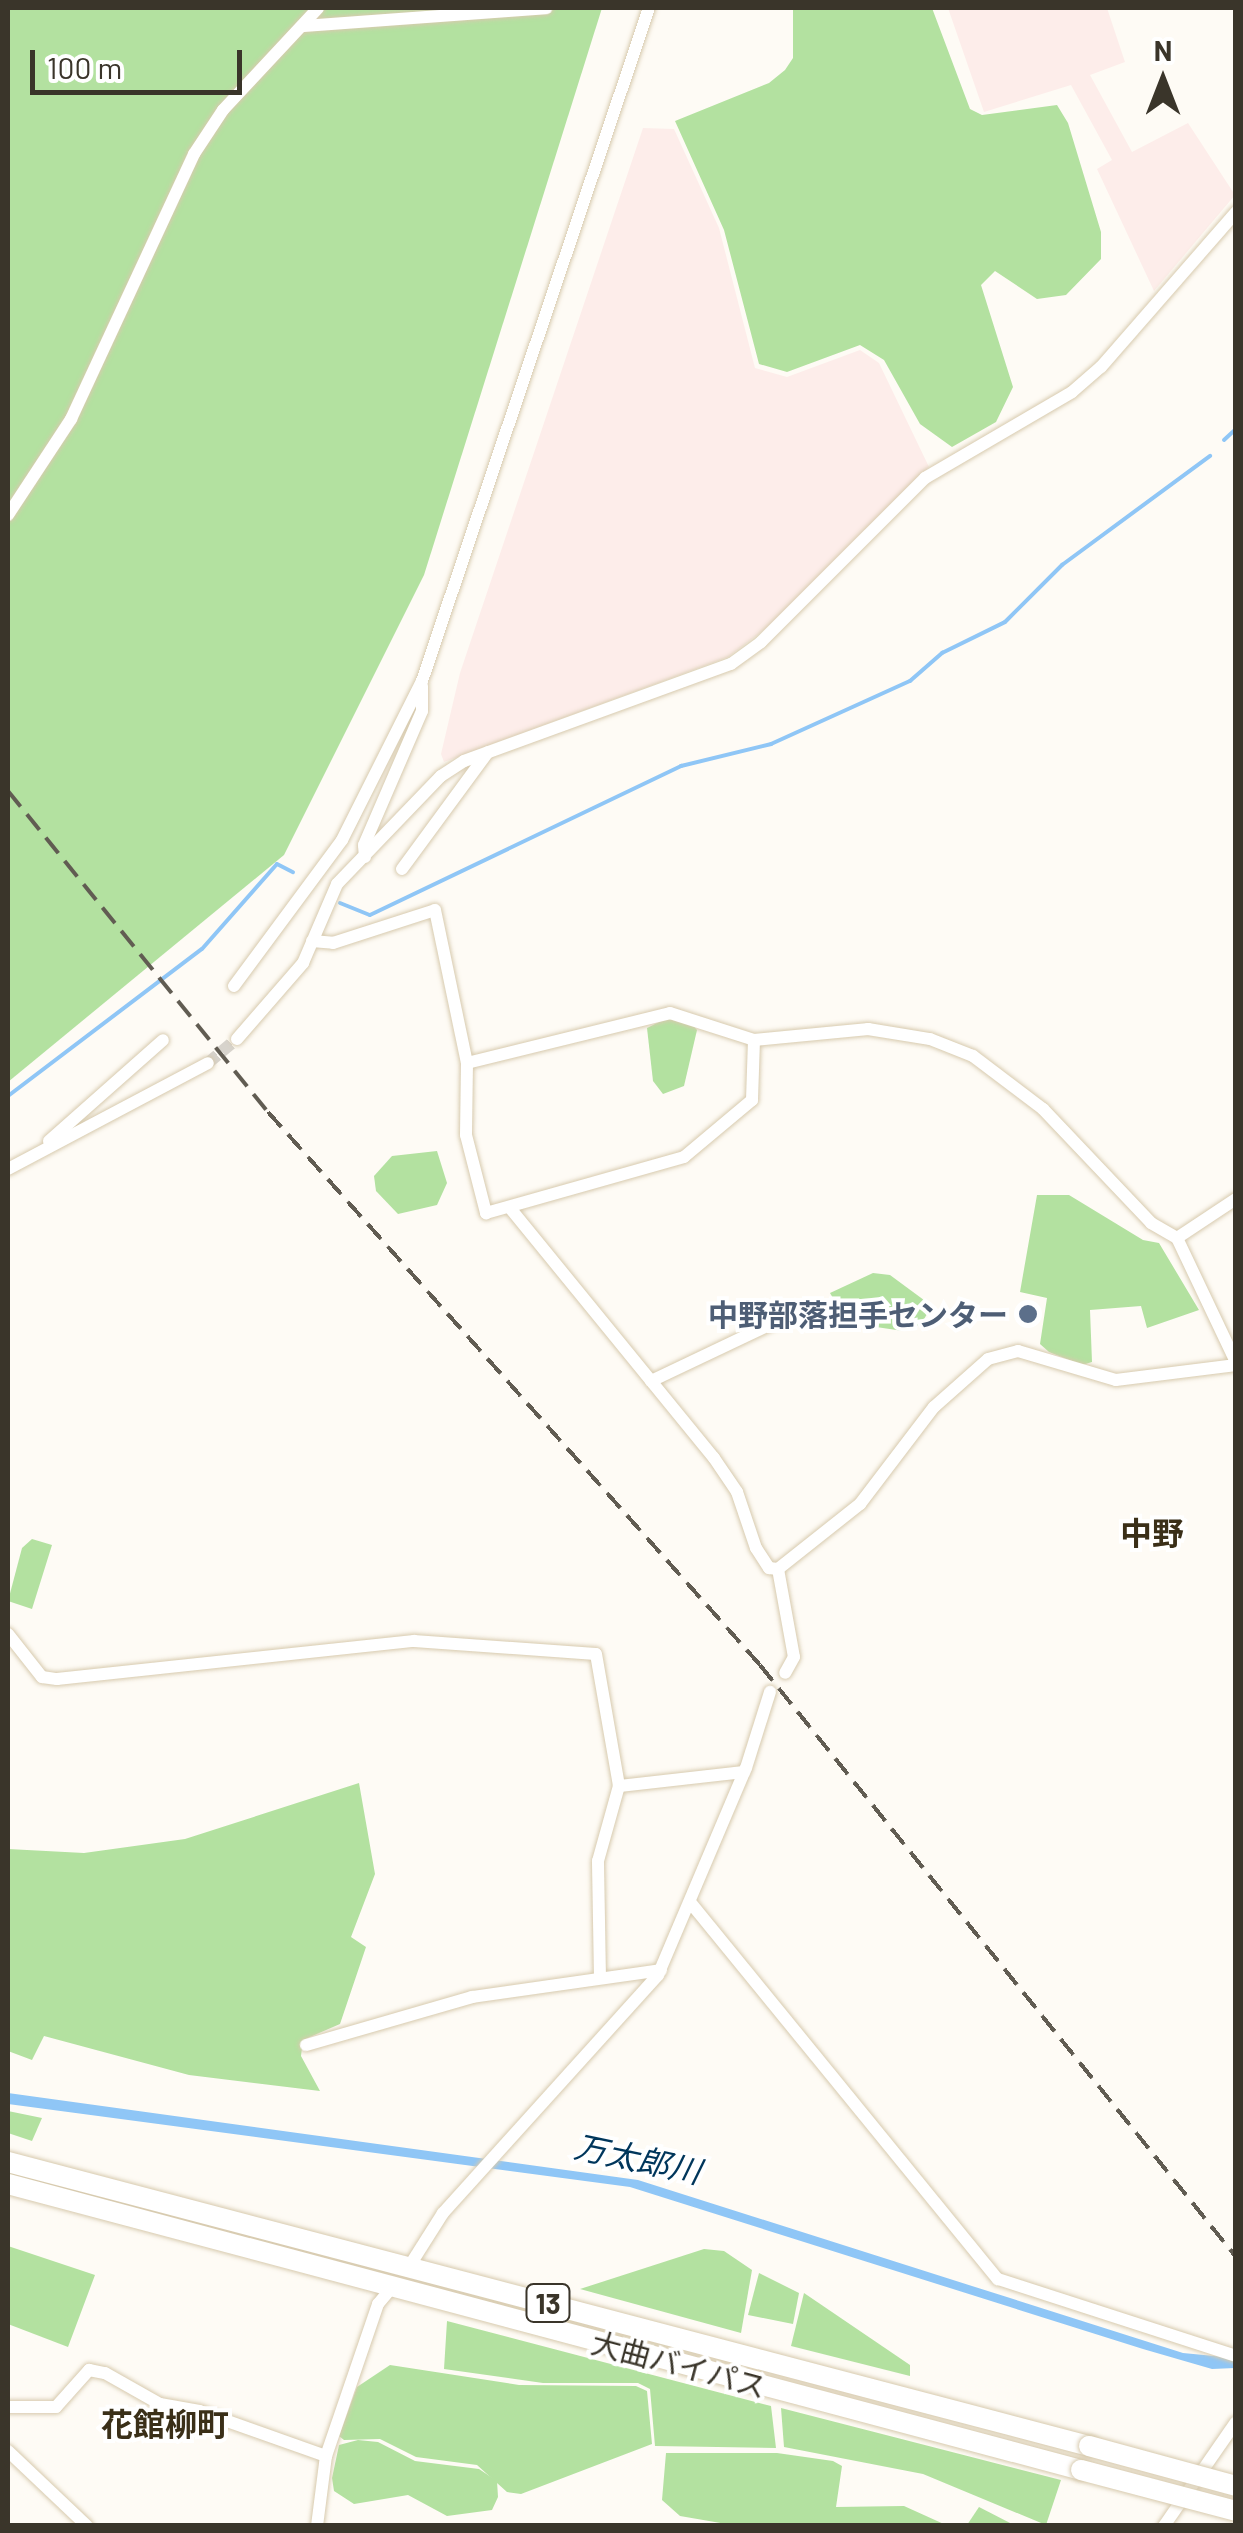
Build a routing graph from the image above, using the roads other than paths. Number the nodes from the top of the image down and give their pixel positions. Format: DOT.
graph roads {
  1 [pos="318,8"];
  2 [pos="546,8"];
  3 [pos="650,8"];
  4 [pos="304,26"];
  5 [pos="1236,212"];
  6 [pos="8,516"];
  7 [pos="422,680"];
  8 [pos="488,752"];
  9 [pos="365,857"];
  10 [pos="402,870"];
  11 [pos="312,941"];
  12 [pos="234,986"];
  13 [pos="162,1040"];
  14 [pos="236,1040"];
  15 [pos="754,1040"];
  16 [pos="467,1062"];
  17 [pos="208,1063"];
  18 [pos="42,1149"];
  19 [pos="8,1168"];
  20 [pos="1236,1199"];
  21 [pos="510,1208"];
  22 [pos="1176,1238"];
  23 [pos="786,1316"];
  24 [pos="1236,1363"];
  25 [pos="651,1380"];
  26 [pos="778,1569"];
  27 [pos="8,1634"];
  28 [pos="785,1673"];
  29 [pos="770,1692"];
  30 [pos="744,1772"];
  31 [pos="619,1786"];
  32 [pos="690,1902"];
  33 [pos="661,1970"];
  34 [pos="600,1978"];
  35 [pos="306,2044"];
  36 [pos="8,2162"];
  37 [pos="8,2184"];
  38 [pos="410,2266"];
  39 [pos="391,2288"];
  40 [pos="1236,2356"];
  41 [pos="8,2407"];
  42 [pos="1236,2422"];
  43 [pos="8,2451"];
  44 [pos="326,2456"];
  45 [pos="1236,2486"];
  46 [pos="1236,2511"];
  47 [pos="87,2526"];
  48 [pos="318,2526"];
  49 [pos="1164,2526"];
  1 -- 4 [label="street"];
  2 -- 4 [label="street"];
  3 -- 7 [label="street"];
  4 -- 6 [label="street"];
  5 -- 8 [label="street"];
  7 -- 9 [label="street"];
  7 -- 12 [label="street"];
  8 -- 9 [label="street"];
  8 -- 10 [label="street"];
  9 -- 11 [label="street"];
  11 -- 14 [label="street"];
  11 -- 16 [label="street"];
  13 -- 18 [label="street"];
  15 -- 16 [label="street"];
  15 -- 21 [label="street"];
  15 -- 22 [label="street"];
  16 -- 21 [label="street"];
  17 -- 18 [label="street"];
  18 -- 19 [label="street"];
  20 -- 22 [label="street"];
  21 -- 25 [label="street"];
  22 -- 24 [label="street"];
  23 -- 25 [label="street"];
  24 -- 26 [label="street"];
  25 -- 26 [label="street"];
  26 -- 28 [label="street"];
  27 -- 31 [label="street"];
  29 -- 30 [label="street"];
  30 -- 31 [label="street"];
  30 -- 32 [label="street"];
  31 -- 34 [label="street"];
  32 -- 33 [label="street"];
  32 -- 40 [label="street"];
  33 -- 34 [label="street"];
  33 -- 38 [label="street"];
  34 -- 35 [label="street"];
  36 -- 38 [label="highway, 大曲バイパス / 13"];
  37 -- 39 [label="highway, 大曲バイパス / 13"];
  38 -- 39 [label="street"];
  38 -- 45 [label="highway, 大曲バイパス / 13, bridge"];
  39 -- 44 [label="street"];
  39 -- 46 [label="highway, 大曲バイパス / 13, bridge"];
  41 -- 44 [label="street"];
  42 -- 49 [label="street"];
  43 -- 47 [label="street"];
  44 -- 48 [label="street"];
}
